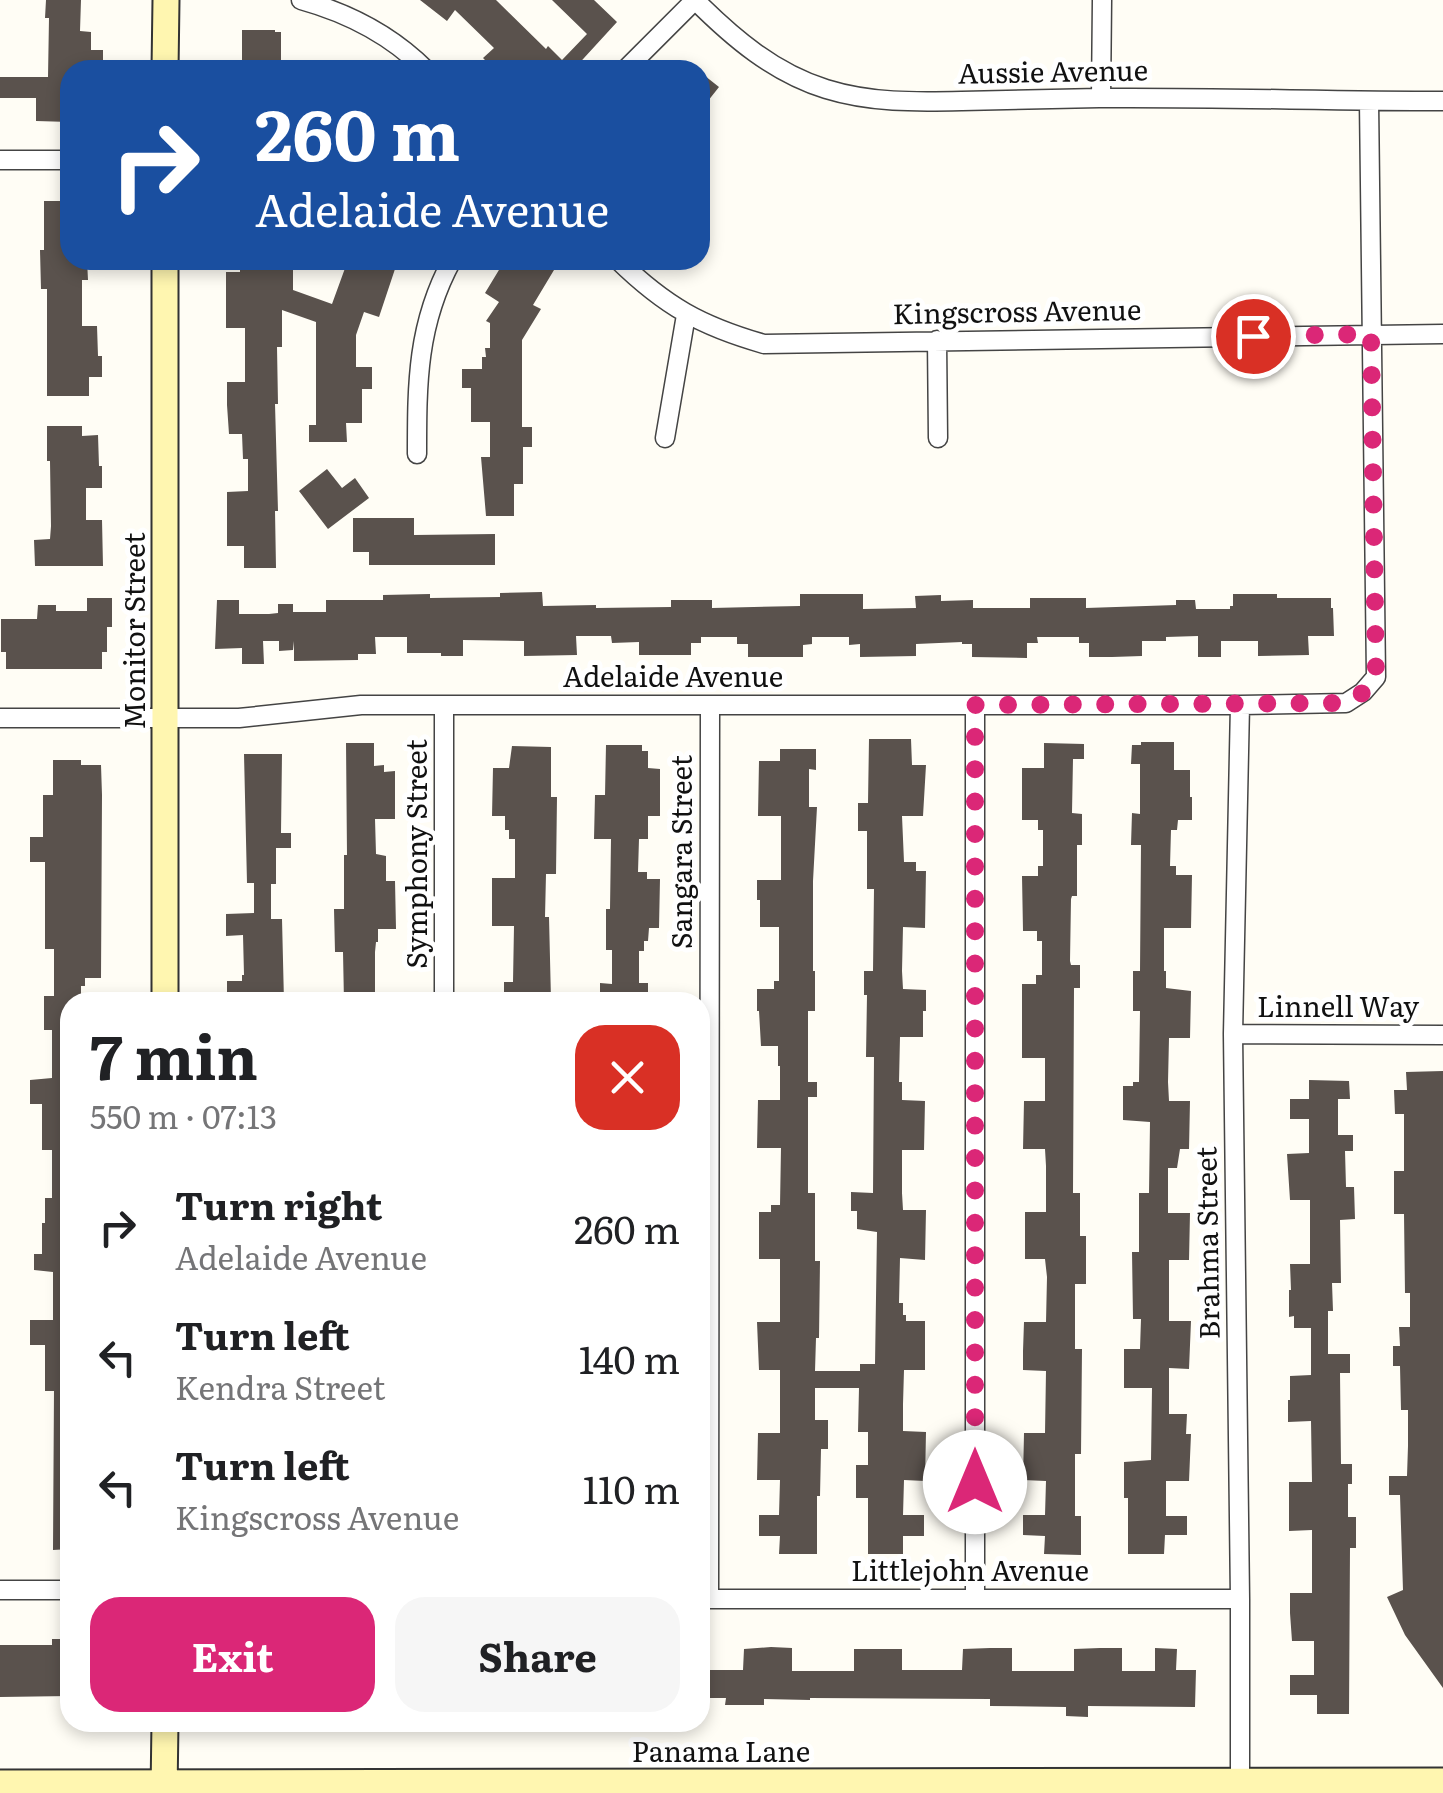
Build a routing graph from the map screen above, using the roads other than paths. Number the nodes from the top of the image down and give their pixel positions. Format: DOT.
graph roads {
  1 [pos="166,0"];
  2 [pos="300,0"];
  3 [pos="695,0"];
  4 [pos="1102,0"];
  5 [pos="166,60"];
  6 [pos="414,60"];
  7 [pos="635,60"];
  8 [pos="1101,98"];
  9 [pos="1369,101"];
  10 [pos="1443,101"];
  11 [pos="0,160"];
  12 [pos="60,160"];
  13 [pos="165,270"];
  14 [pos="447,270"];
  15 [pos="628,270"];
  16 [pos="686,315"];
  17 [pos="1371,334"];
  18 [pos="1443,334"];
  19 [pos="937,340"];
  20 [pos="664,438"];
  21 [pos="938,438"];
  22 [pos="417,454"];
  23 [pos="444,705"];
  24 [pos="710,705"];
  25 [pos="975,705"];
  26 [pos="1240,705"];
  27 [pos="0,718"];
  28 [pos="165,718"];
  29 [pos="165,992"];
  30 [pos="444,992"];
  31 [pos="708,992"];
  32 [pos="1232,1034"];
  33 [pos="1443,1034"];
  34 [pos="0,1590"];
  35 [pos="60,1590"];
  36 [pos="710,1599"];
  37 [pos="975,1599"];
  38 [pos="1240,1599"];
  39 [pos="164,1732"];
  40 [pos="1240,1781"];
  41 [pos="1443,1781"];
  42 [pos="0,1783"];
  43 [pos="770,1787"];
  44 [pos="1072,1787"];
  45 [pos="1374,1787"];
  46 [pos="164,1788"];
  1 -- 5 [label="main road"];
  2 -- 6 [label="street"];
  3 -- 7 [label="street"];
  3 -- 8 [label="street, Aussie Avenue"];
  4 -- 8 [label="street"];
  8 -- 9 [label="street, Aussie Avenue"];
  9 -- 10 [label="street, Aussie Avenue"];
  9 -- 17 [label="street"];
  11 -- 12 [label="street"];
  13 -- 28 [label="main road, Monitor Street"];
  14 -- 22 [label="street"];
  15 -- 16 [label="street, Kingscross Avenue"];
  16 -- 19 [label="street, Kingscross Avenue"];
  16 -- 20 [label="street"];
  17 -- 18 [label="street, Kingscross Avenue"];
  17 -- 19 [label="street, Kingscross Avenue"];
  17 -- 26 [label="street, Adelaide Avenue"];
  19 -- 21 [label="street"];
  23 -- 24 [label="street, Adelaide Avenue"];
  23 -- 28 [label="street, Adelaide Avenue"];
  23 -- 30 [label="street, Symphony Street"];
  24 -- 25 [label="street, Adelaide Avenue"];
  24 -- 31 [label="street, Sangara Street"];
  25 -- 26 [label="street, Adelaide Avenue"];
  25 -- 37 [label="street"];
  26 -- 32 [label="street, Brahma Street"];
  27 -- 28 [label="street, Adelaide Avenue"];
  28 -- 29 [label="main road, Monitor Street"];
  32 -- 33 [label="street, Linnell Way"];
  32 -- 38 [label="street, Brahma Street"];
  34 -- 35 [label="street"];
  36 -- 37 [label="street, Littlejohn Avenue"];
  37 -- 38 [label="street, Littlejohn Avenue"];
  38 -- 40 [label="street, Brahma Street"];
  39 -- 46 [label="main road"];
  40 -- 44 [label="main road, Panama Lane"];
  40 -- 45 [label="main road, Panama Lane"];
  41 -- 45 [label="main road, Panama Lane"];
  42 -- 46 [label="main road, Panama Lane"];
  43 -- 44 [label="main road, Panama Lane"];
  43 -- 46 [label="main road, Panama Lane"];
}
